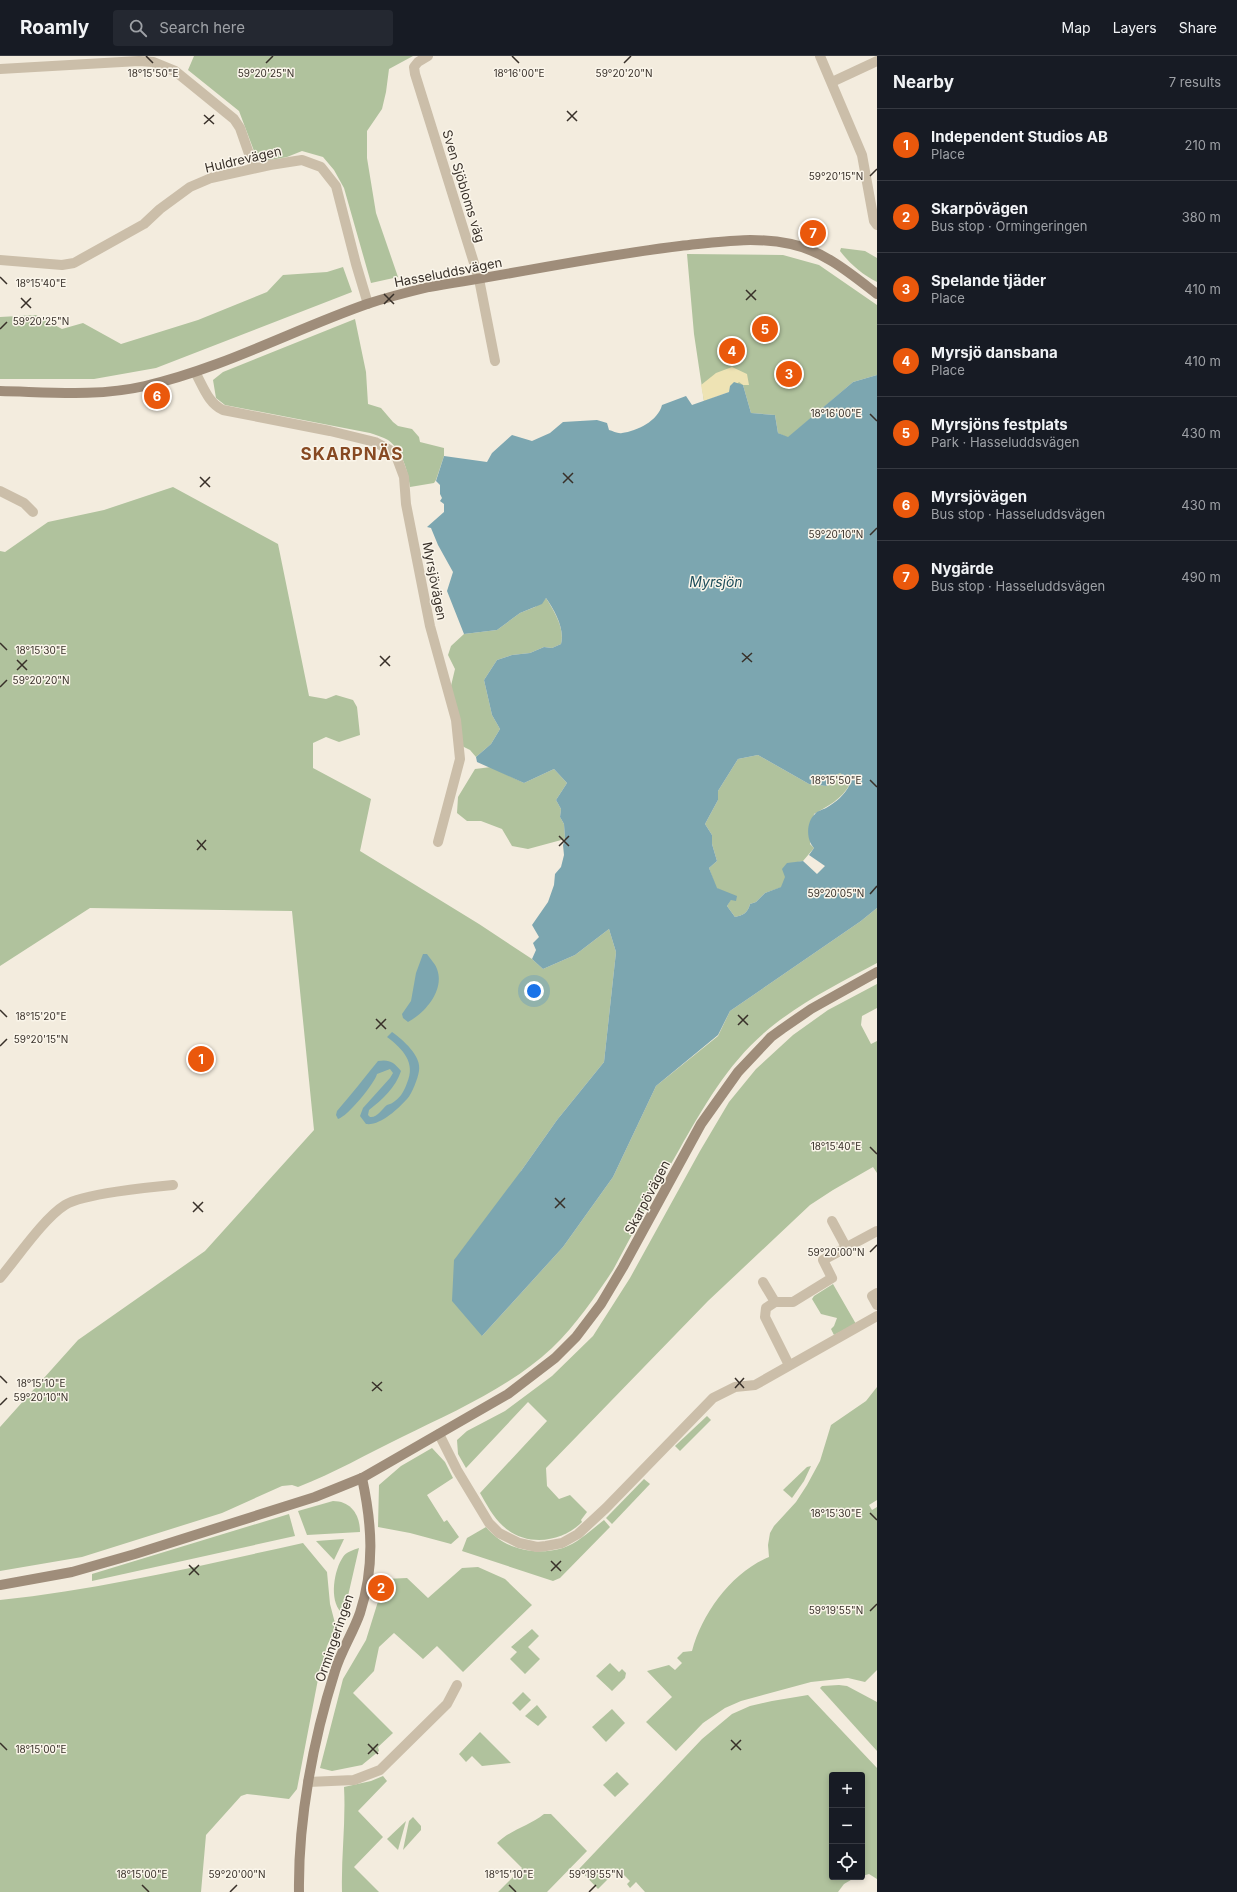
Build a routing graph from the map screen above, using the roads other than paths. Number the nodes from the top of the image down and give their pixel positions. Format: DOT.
graph roads {
  1 [pos="428,56"];
  2 [pos="820,56"];
  3 [pos="877,61"];
  4 [pos="0,69"];
  5 [pos="832,82"];
  6 [pos="254,168"];
  7 [pos="877,225"];
  8 [pos="0,260"];
  9 [pos="478,279"];
  10 [pos="877,294"];
  11 [pos="368,304"];
  12 [pos="496,361"];
  13 [pos="195,372"];
  14 [pos="0,391"];
  15 [pos="0,491"];
  16 [pos="33,512"];
  17 [pos="438,842"];
  18 [pos="877,972"];
  19 [pos="173,1185"];
  20 [pos="832,1221"];
  21 [pos="877,1231"];
  22 [pos="846,1247"];
  23 [pos="0,1278"];
  24 [pos="764,1282"];
  25 [pos="877,1293"];
  26 [pos="775,1302"];
  27 [pos="877,1305"];
  28 [pos="877,1316"];
  29 [pos="789,1365"];
  30 [pos="439,1434"];
  31 [pos="362,1478"];
  32 [pos="0,1585"];
  33 [pos="457,1685"];
  34 [pos="308,1782"];
  35 [pos="299,1892"];
  1 -- 9 [label="street, Sven Sjöbloms väg"];
  2 -- 5 [label="street"];
  3 -- 5 [label="street"];
  4 -- 6 [label="street"];
  5 -- 7 [label="street"];
  6 -- 8 [label="street, Huldrevägen"];
  6 -- 11 [label="street, Huldrevägen"];
  9 -- 10 [label="street, Hasseluddsvägen"];
  9 -- 11 [label="street, Hasseluddsvägen"];
  9 -- 12 [label="street, Sven Sjöbloms väg"];
  11 -- 13 [label="street, Hasseluddsvägen"];
  13 -- 14 [label="street, Hasseluddsvägen"];
  13 -- 17 [label="street, Myrsjövägen"];
  15 -- 16 [label="street"];
  18 -- 30 [label="street, Skarpövägen"];
  19 -- 23 [label="street"];
  20 -- 22 [label="street"];
  21 -- 22 [label="street"];
  22 -- 26 [label="street"];
  24 -- 26 [label="street"];
  25 -- 27 [label="street"];
  26 -- 29 [label="street"];
  28 -- 29 [label="street"];
  29 -- 30 [label="street"];
  30 -- 31 [label="street, Skarpövägen"];
  31 -- 32 [label="street, Skarpövägen"];
  31 -- 34 [label="street, Ormingeringen"];
  33 -- 34 [label="street"];
  34 -- 35 [label="street, Ormingeringen"];
}
